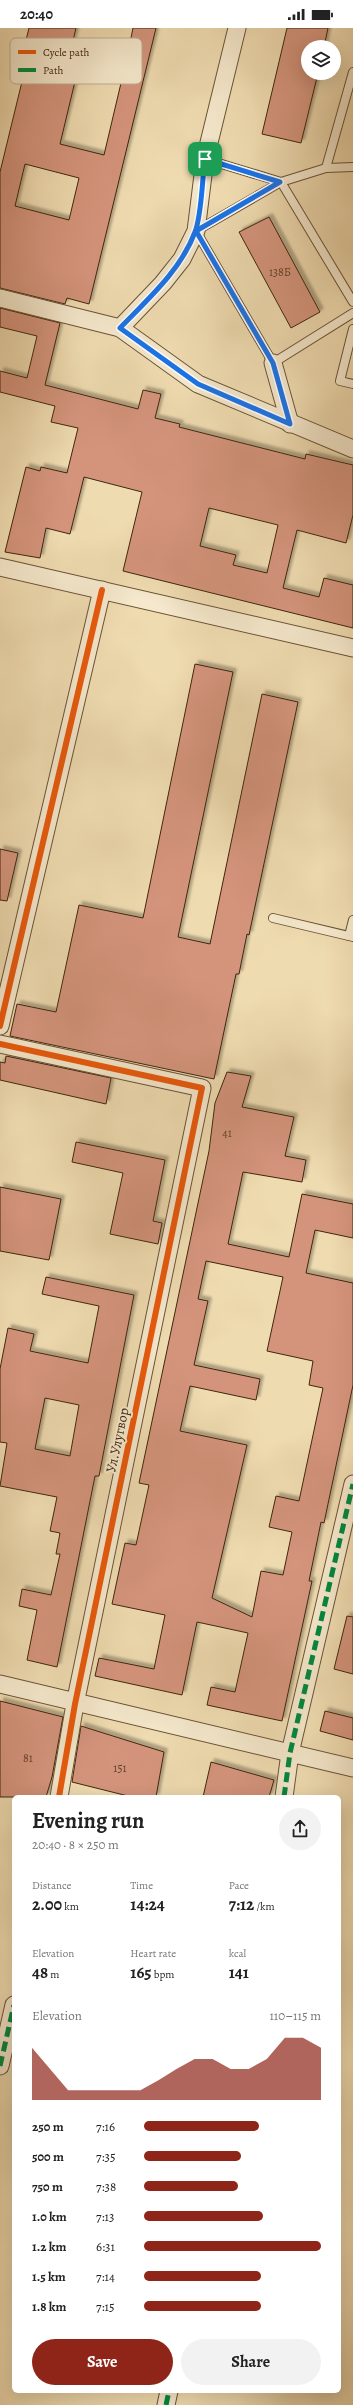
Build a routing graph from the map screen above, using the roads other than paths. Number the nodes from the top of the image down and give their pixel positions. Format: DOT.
graph roads {
  1 [pos="237,28"];
  2 [pos="353,72"];
  3 [pos="205,159"];
  4 [pos="353,167"];
  5 [pos="326,168"];
  6 [pos="280,182"];
  7 [pos="196,231"];
  8 [pos="0,298"];
  9 [pos="353,302"];
  10 [pos="353,313"];
  11 [pos="120,328"];
  12 [pos="353,329"];
  13 [pos="273,363"];
  14 [pos="353,384"];
  15 [pos="290,424"];
  16 [pos="353,449"];
  17 [pos="0,567"];
  18 [pos="102,590"];
  19 [pos="353,648"];
  20 [pos="273,918"];
  21 [pos="353,920"];
  22 [pos="351,936"];
  23 [pos="0,1026"];
  24 [pos="0,1044"];
  25 [pos="353,1484"];
  26 [pos="0,1684"];
  27 [pos="75,1704"];
  28 [pos="290,1753"];
  29 [pos="353,1768"];
  30 [pos="59,1795"];
  31 [pos="284,1795"];
  32 [pos="12,2014"];
  33 [pos="0,2066"];
  34 [pos="169,2393"];
  35 [pos="166,2405"];
  1 -- 3 [label="street"];
  2 -- 5 [label="lane"];
  3 -- 6 [label="lane"];
  3 -- 7 [label="street"];
  4 -- 5 [label="lane"];
  5 -- 6 [label="lane"];
  6 -- 7 [label="lane"];
  6 -- 9 [label="lane"];
  7 -- 11 [label="street"];
  7 -- 13 [label="lane"];
  8 -- 11 [label="street"];
  10 -- 13 [label="lane"];
  11 -- 15 [label="street"];
  12 -- 14 [label="lane"];
  13 -- 15 [label="street"];
  15 -- 16 [label="street"];
  17 -- 18 [label="street"];
  18 -- 19 [label="street"];
  18 -- 23 [label="street"];
  20 -- 22 [label="lane"];
  21 -- 22 [label="lane"];
  24 -- 27 [label="street, Ул.Улугвор"];
  25 -- 28 [label="street"];
  26 -- 27 [label="street"];
  27 -- 28 [label="street"];
  27 -- 30 [label="street, Ул.Улугвор"];
  28 -- 29 [label="street"];
  28 -- 31 [label="street"];
  32 -- 33 [label="street"];
  34 -- 35 [label="street"];
}
